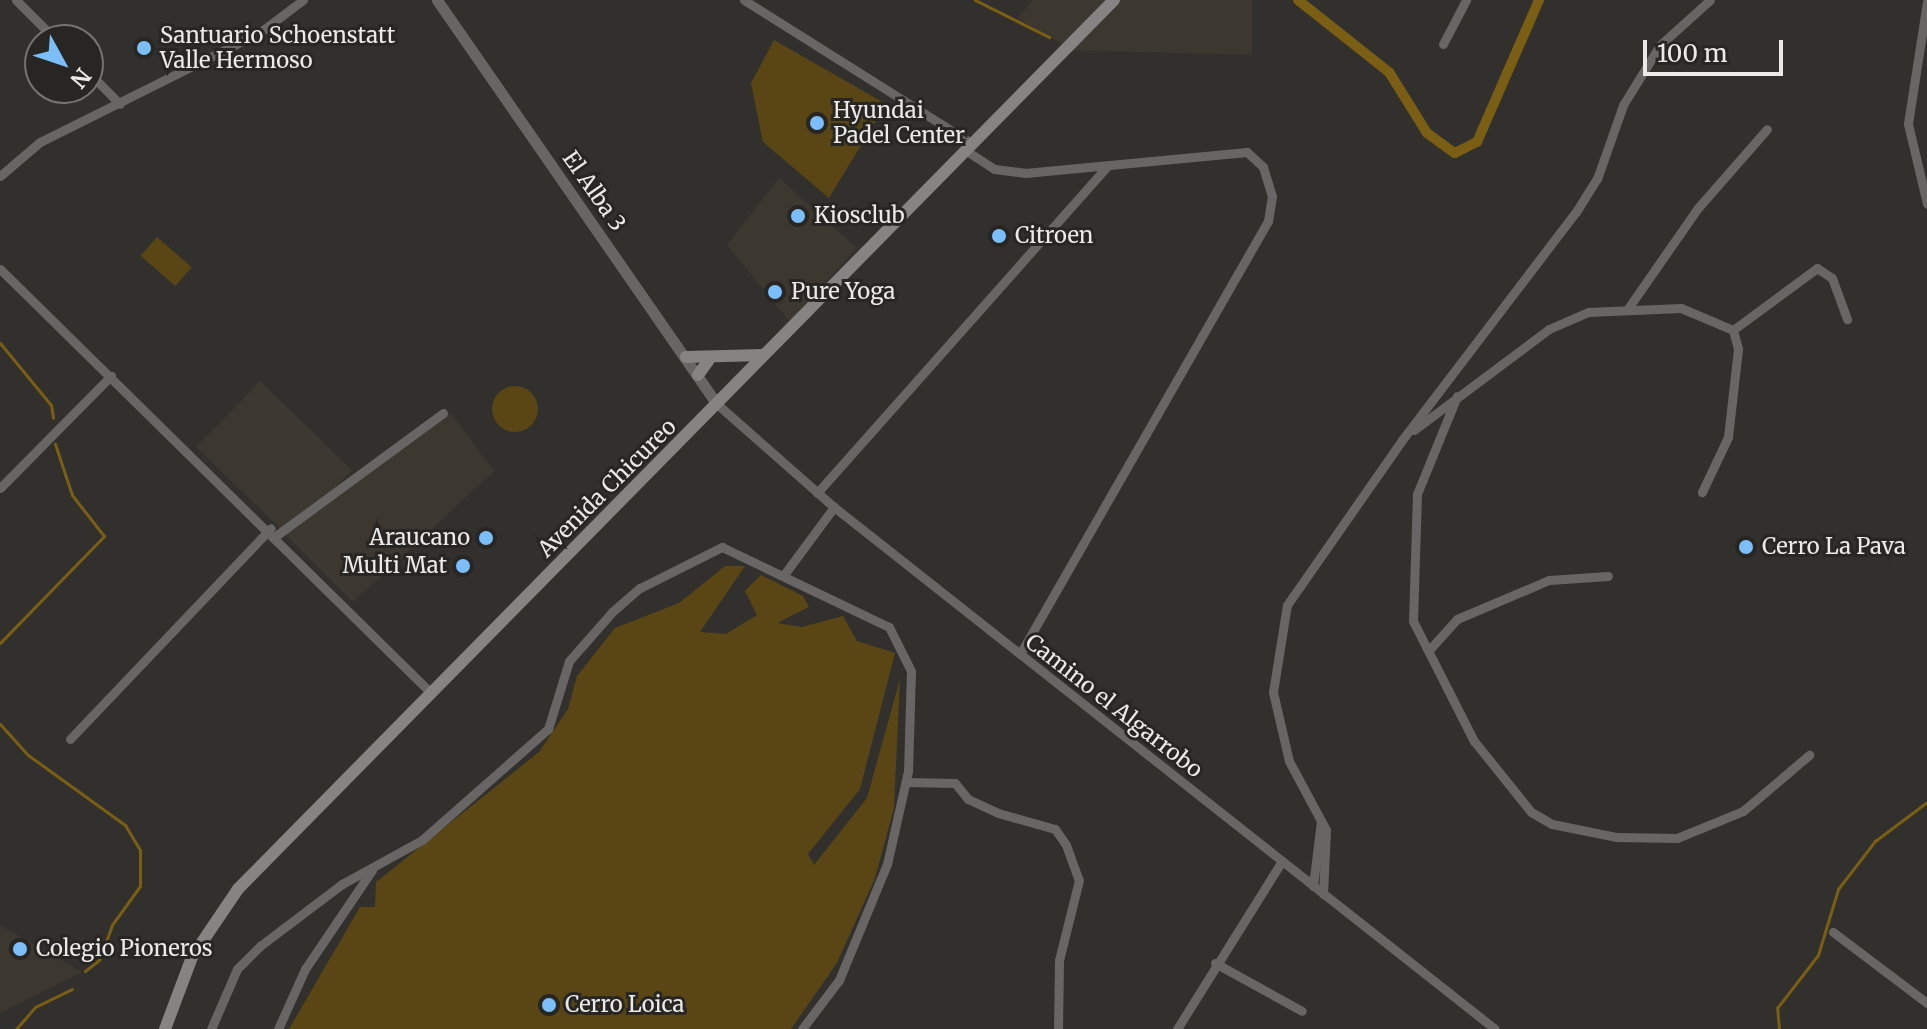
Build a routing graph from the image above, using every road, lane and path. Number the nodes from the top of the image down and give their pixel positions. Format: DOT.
graph roads {
  1 [pos="16,0"];
  2 [pos="303,0"];
  3 [pos="437,0"];
  4 [pos="744,0"];
  5 [pos="1114,0"];
  6 [pos="1466,0"];
  7 [pos="1710,0"];
  8 [pos="1927,2"];
  9 [pos="40,24"];
  10 [pos="1443,44"];
  11 [pos="104,88"];
  12 [pos="120,104"];
  13 [pos="1767,129"];
  14 [pos="968,146"];
  15 [pos="1106,167"];
  16 [pos="0,176"];
  17 [pos="1927,204"];
  18 [pos="0,269"];
  19 [pos="1629,307"];
  20 [pos="1847,319"];
  21 [pos="1733,330"];
  22 [pos="763,355"];
  23 [pos="686,357"];
  24 [pos="708,361"];
  25 [pos="698,375"];
  26 [pos="111,376"];
  27 [pos="1457,396"];
  28 [pos="717,404"];
  29 [pos="443,413"];
  30 [pos="1402,440"];
  31 [pos="0,488"];
  32 [pos="1702,492"];
  33 [pos="817,493"];
  34 [pos="834,507"];
  35 [pos="274,531"];
  36 [pos="783,576"];
  37 [pos="1608,576"];
  38 [pos="1430,649"];
  39 [pos="1020,654"];
  40 [pos="431,693"];
  41 [pos="70,739"];
  42 [pos="1809,755"];
  43 [pos="906,782"];
  44 [pos="1321,817"];
  45 [pos="1282,861"];
  46 [pos="374,867"];
  47 [pos="1313,886"];
  48 [pos="1323,894"];
  49 [pos="1833,932"];
  50 [pos="1215,963"];
  51 [pos="1927,1003"];
  52 [pos="1302,1011"];
  53 [pos="165,1029"];
  54 [pos="211,1029"];
  55 [pos="278,1029"];
  56 [pos="802,1029"];
  57 [pos="1058,1029"];
  58 [pos="1177,1029"];
  59 [pos="1495,1029"];
  1 -- 9 [label="street"];
  2 -- 12 [label="street"];
  3 -- 23 [label="street, El Alba 3"];
  4 -- 14 [label="street"];
  5 -- 14 [label="main road, Avenida Chicureo"];
  6 -- 10 [label="street"];
  7 -- 30 [label="street"];
  8 -- 17 [label="street"];
  11 -- 12 [label="street"];
  12 -- 16 [label="street"];
  13 -- 19 [label="street"];
  14 -- 15 [label="street"];
  14 -- 22 [label="main road, Avenida Chicureo"];
  15 -- 33 [label="street"];
  15 -- 39 [label="street"];
  18 -- 26 [label="street"];
  19 -- 21 [label="street"];
  19 -- 27 [label="street"];
  20 -- 21 [label="street"];
  21 -- 32 [label="street"];
  22 -- 24 [label="main road"];
  22 -- 28 [label="main road, Avenida Chicureo"];
  23 -- 24 [label="main road"];
  23 -- 25 [label="street, El Alba 3"];
  24 -- 25 [label="main road"];
  25 -- 28 [label="street, El Alba 3"];
  26 -- 31 [label="street"];
  26 -- 35 [label="street"];
  27 -- 30 [label="street"];
  27 -- 38 [label="street"];
  28 -- 33 [label="street, Camino el Algarrobo"];
  28 -- 40 [label="main road, Avenida Chicureo"];
  29 -- 35 [label="street"];
  30 -- 44 [label="street"];
  33 -- 34 [label="street, Camino el Algarrobo"];
  34 -- 36 [label="street"];
  34 -- 39 [label="street, Camino el Algarrobo"];
  35 -- 40 [label="street"];
  35 -- 41 [label="street"];
  36 -- 43 [label="street"];
  36 -- 46 [label="street"];
  37 -- 38 [label="street"];
  38 -- 42 [label="street"];
  39 -- 45 [label="street, Camino el Algarrobo"];
  40 -- 53 [label="main road, Avenida Chicureo"];
  43 -- 56 [label="street"];
  43 -- 57 [label="street"];
  44 -- 47 [label="street"];
  44 -- 48 [label="street"];
  45 -- 47 [label="street, Camino el Algarrobo"];
  45 -- 50 [label="street"];
  46 -- 54 [label="street"];
  46 -- 55 [label="street"];
  47 -- 48 [label="street, Camino el Algarrobo"];
  48 -- 59 [label="street, Camino el Algarrobo"];
  49 -- 51 [label="street"];
  50 -- 52 [label="street"];
  50 -- 58 [label="street"];
}
